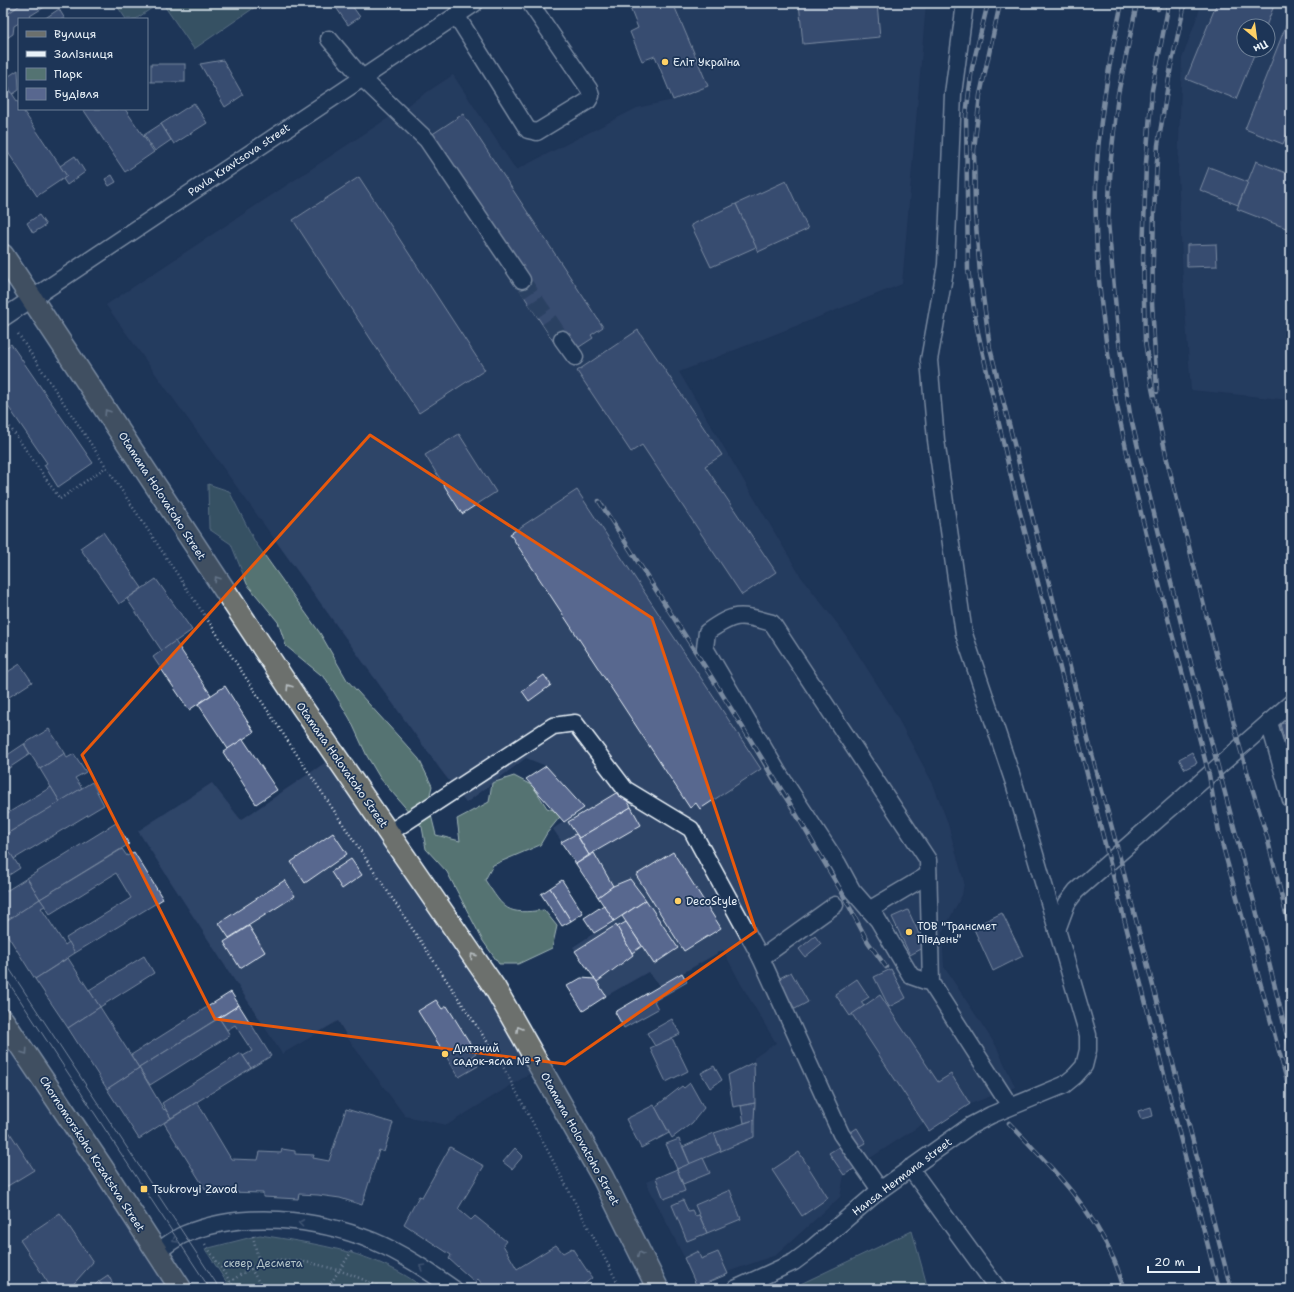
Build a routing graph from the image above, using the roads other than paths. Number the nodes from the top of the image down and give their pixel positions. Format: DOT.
graph roads {
  1 [pos="475,3"];
  2 [pos="530,3"];
  3 [pos="966,3"];
  4 [pos="456,15"];
  5 [pos="329,39"];
  6 [pos="362,78"];
  7 [pos="3,255"];
  8 [pos="522,280"];
  9 [pos="32,298"];
  10 [pos="3,318"];
  11 [pos="562,339"];
  12 [pos="574,357"];
  13 [pos="1291,703"];
  14 [pos="1269,722"];
  15 [pos="1291,800"];
  16 [pos="389,833"];
  17 [pos="928,874"];
  18 [pos="835,905"];
  19 [pos="869,910"];
  20 [pos="1057,930"];
  21 [pos="760,958"];
  22 [pos="931,983"];
  23 [pos="3,1020"];
  24 [pos="1010,1106"];
  25 [pos="910,1168"];
  26 [pos="880,1190"];
  27 [pos="157,1252"];
  28 [pos="181,1289"];
  29 [pos="454,1289"];
  30 [pos="658,1289"];
  31 [pos="735,1289"];
  32 [pos="998,1289"];
  1 -- 4 [label="street, Pavla Kravtsova street"];
  2 -- 4 [label="street"];
  3 -- 20 [label="street"];
  4 -- 6 [label="street, Pavla Kravtsova street"];
  5 -- 6 [label="street"];
  6 -- 8 [label="street"];
  6 -- 9 [label="street, Pavla Kravtsova street"];
  7 -- 9 [label="main road, Otamana Holovatoho Street"];
  9 -- 10 [label="street, Pavla Kravtsova street"];
  16 -- 9 [label="main road, Otamana Holovatoho Street, one-way"];
  11 -- 12 [label="street"];
  13 -- 14 [label="street"];
  14 -- 15 [label="street"];
  14 -- 20 [label="street"];
  16 -- 21 [label="street"];
  30 -- 16 [label="main road, Otamana Holovatoho Street, one-way"];
  17 -- 19 [label="street"];
  17 -- 19 [label="street"];
  17 -- 22 [label="street"];
  18 -- 21 [label="street"];
  19 -- 22 [label="street"];
  20 -- 24 [label="street, Hansa Hermana street"];
  21 -- 26 [label="street"];
  22 -- 24 [label="street"];
  23 -- 27 [label="main road, Chornomorskoho Kozatstva Street, one-way"];
  24 -- 25 [label="street, Hansa Hermana street"];
  25 -- 26 [label="street, Hansa Hermana street"];
  25 -- 32 [label="street"];
  26 -- 31 [label="street, Hansa Hermana street"];
  27 -- 28 [label="main road, Chornomorskoho Kozatstva Street"];
  29 -- 27 [label="street, one-way"];
}
